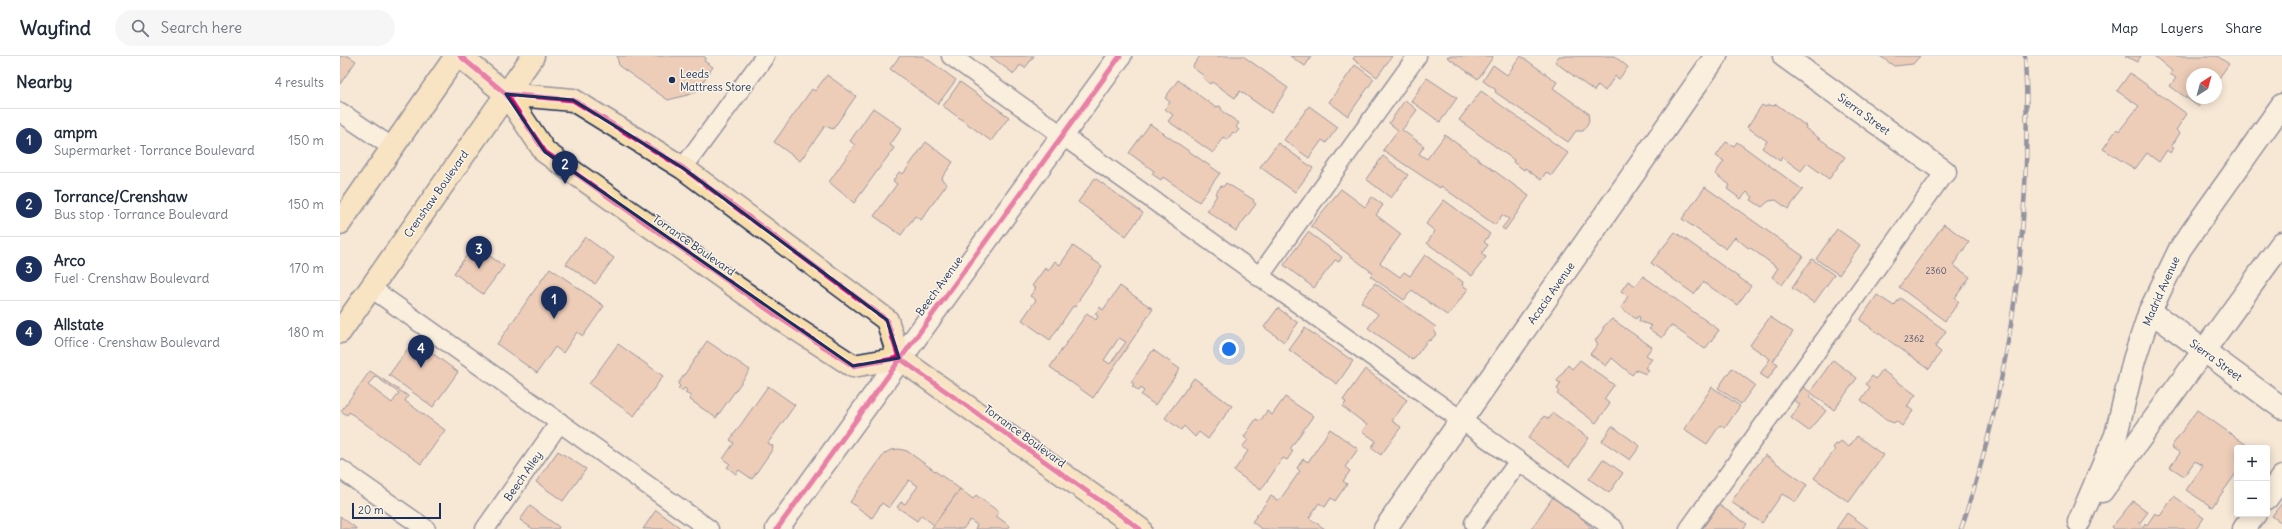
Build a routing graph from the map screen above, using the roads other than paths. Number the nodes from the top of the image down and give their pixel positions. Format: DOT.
graph roads {
  1 [pos="456,56"];
  2 [pos="460,56"];
  3 [pos="533,56"];
  4 [pos="766,56"];
  5 [pos="951,56"];
  6 [pos="1120,56"];
  7 [pos="1417,56"];
  8 [pos="1716,56"];
  9 [pos="1784,56"];
  10 [pos="506,94"];
  11 [pos="2282,105"];
  12 [pos="340,112"];
  13 [pos="1063,135"];
  14 [pos="393,148"];
  15 [pos="683,168"];
  16 [pos="1945,172"];
  17 [pos="342,216"];
  18 [pos="2282,243"];
  19 [pos="1259,277"];
  20 [pos="371,288"];
  21 [pos="2150,311"];
  22 [pos="340,332"];
  23 [pos="2204,352"];
  24 [pos="899,358"];
  25 [pos="2282,408"];
  26 [pos="1461,421"];
  27 [pos="560,422"];
  28 [pos="1519,461"];
  29 [pos="340,469"];
  30 [pos="2282,477"];
  31 [pos="2270,494"];
  32 [pos="2253,517"];
  33 [pos="1474,523"];
  34 [pos="2077,526"];
  35 [pos="426,529"];
  36 [pos="485,529"];
  37 [pos="709,529"];
  38 [pos="777,529"];
  39 [pos="1140,529"];
  40 [pos="1385,529"];
  41 [pos="1614,529"];
  42 [pos="1689,529"];
  43 [pos="2244,529"];
  1 -- 14 [label="main road"];
  2 -- 10 [label="main road, Torrance Boulevard"];
  3 -- 10 [label="main road, Crenshaw Boulevard"];
  4 -- 15 [label="lane"];
  5 -- 13 [label="lane"];
  6 -- 13 [label="street, Beech Avenue"];
  7 -- 19 [label="lane"];
  8 -- 26 [label="street, Acacia Avenue"];
  9 -- 16 [label="street, Sierra Street"];
  10 -- 15 [label="main road"];
  10 -- 20 [label="main road, Crenshaw Boulevard"];
  10 -- 24 [label="main road, Torrance Boulevard"];
  11 -- 21 [label="street, Madrid Avenue"];
  12 -- 14 [label="lane"];
  13 -- 19 [label="lane"];
  13 -- 24 [label="street, Beech Avenue"];
  14 -- 17 [label="main road"];
  15 -- 24 [label="main road"];
  16 -- 42 [label="lane"];
  18 -- 23 [label="street, Madrid Avenue"];
  19 -- 26 [label="lane"];
  20 -- 22 [label="main road, Crenshaw Boulevard"];
  20 -- 27 [label="lane"];
  21 -- 23 [label="street, Sierra Street"];
  21 -- 34 [label="street, Madrid Avenue"];
  23 -- 25 [label="street, Sierra Street"];
  23 -- 34 [label="street, Madrid Avenue"];
  24 -- 38 [label="street, Beech Avenue"];
  24 -- 39 [label="main road, Torrance Boulevard"];
  26 -- 28 [label="lane"];
  26 -- 40 [label="street, Acacia Avenue"];
  27 -- 36 [label="lane, Beech Alley"];
  27 -- 37 [label="lane"];
  28 -- 33 [label="lane"];
  28 -- 41 [label="lane"];
  29 -- 35 [label="lane"];
  30 -- 31 [label="street"];
  32 -- 43 [label="street"];
}
